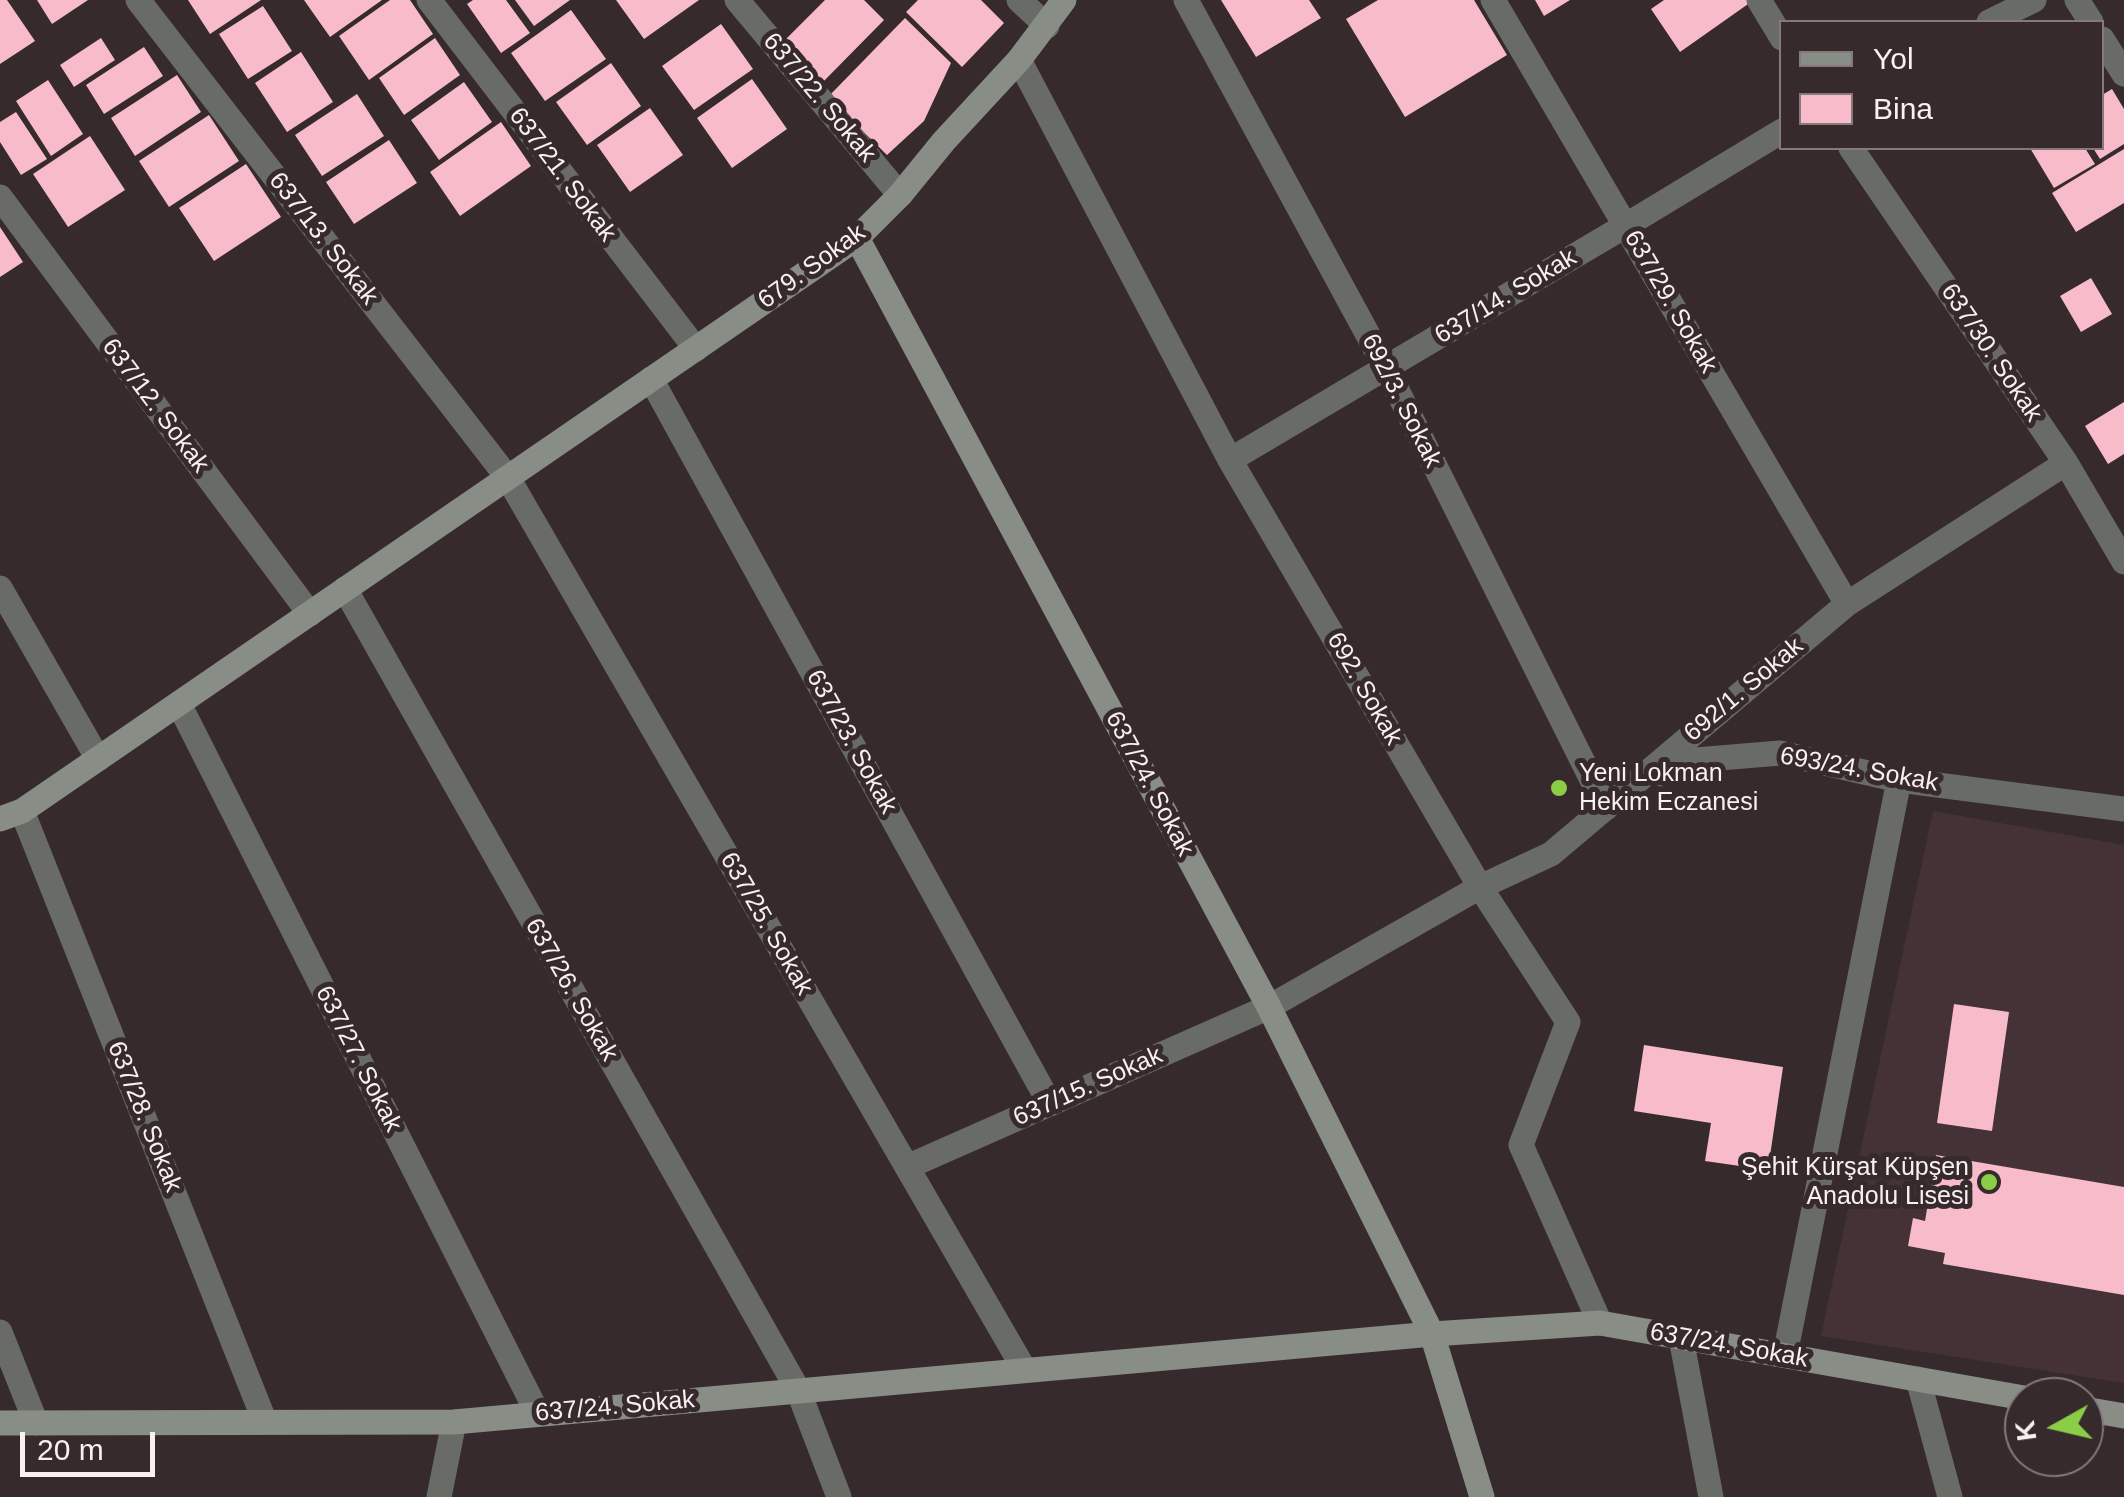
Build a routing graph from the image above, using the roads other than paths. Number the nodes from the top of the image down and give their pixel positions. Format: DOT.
graph roads {
  1 [pos="138,0"];
  2 [pos="429,0"];
  3 [pos="738,0"];
  4 [pos="1019,0"];
  5 [pos="1064,0"];
  6 [pos="1186,0"];
  7 [pos="1493,0"];
  8 [pos="1759,0"];
  9 [pos="2034,0"];
  10 [pos="1993,20"];
  11 [pos="1046,26"];
  12 [pos="1779,33"];
  13 [pos="2104,42"];
  14 [pos="1019,60"];
  15 [pos="2124,74"];
  16 [pos="1779,133"];
  17 [pos="1852,150"];
  18 [pos="900,196"];
  19 [pos="0,198"];
  20 [pos="1625,226"];
  21 [pos="857,238"];
  22 [pos="696,349"];
  23 [pos="1386,368"];
  24 [pos="652,380"];
  25 [pos="1230,460"];
  26 [pos="2066,462"];
  27 [pos="508,478"];
  28 [pos="2124,562"];
  29 [pos="0,588"];
  30 [pos="345,590"];
  31 [pos="1847,604"];
  32 [pos="310,614"];
  33 [pos="178,704"];
  34 [pos="98,760"];
  35 [pos="1899,780"];
  36 [pos="1606,808"];
  37 [pos="2124,810"];
  38 [pos="11,815"];
  39 [pos="1480,886"];
  40 [pos="1269,1006"];
  41 [pos="1050,1104"];
  42 [pos="906,1167"];
  43 [pos="1600,1323"];
  44 [pos="0,1332"];
  45 [pos="1432,1334"];
  46 [pos="1681,1338"];
  47 [pos="1785,1355"];
  48 [pos="1024,1369"];
  49 [pos="1918,1379"];
  50 [pos="798,1390"];
  51 [pos="2004,1394"];
  52 [pos="538,1414"];
  53 [pos="265,1422"];
  54 [pos="454,1422"];
  55 [pos="0,1423"];
  56 [pos="36,1423"];
  57 [pos="439,1497"];
  58 [pos="839,1497"];
  59 [pos="1482,1497"];
  60 [pos="1710,1497"];
  61 [pos="1950,1497"];
  1 -- 27 [label="street, 637/13. Sokak"];
  2 -- 22 [label="street, 637/21. Sokak"];
  3 -- 18 [label="street, 637/22. Sokak"];
  4 -- 11 [label="street"];
  5 -- 11 [label="street, 679. Sokak"];
  6 -- 23 [label="street, 692/3. Sokak"];
  7 -- 20 [label="street, 637/29. Sokak"];
  8 -- 12 [label="street"];
  9 -- 10 [label="street"];
  11 -- 14 [label="street, 679. Sokak"];
  13 -- 15 [label="street"];
  14 -- 18 [label="street, 679. Sokak"];
  14 -- 25 [label="street, 692. Sokak"];
  16 -- 20 [label="street, 637/14. Sokak"];
  17 -- 26 [label="street, 637/30. Sokak"];
  18 -- 21 [label="street, 679. Sokak"];
  19 -- 32 [label="street, 637/12. Sokak"];
  20 -- 23 [label="street, 637/14. Sokak"];
  20 -- 31 [label="street, 637/29. Sokak"];
  21 -- 22 [label="street, 679. Sokak"];
  21 -- 40 [label="street, 637/24. Sokak"];
  22 -- 24 [label="street, 679. Sokak"];
  23 -- 25 [label="street, 637/14. Sokak"];
  23 -- 36 [label="street, 692/3. Sokak"];
  24 -- 27 [label="street, 679. Sokak"];
  24 -- 41 [label="street, 637/23. Sokak"];
  25 -- 39 [label="street, 692. Sokak"];
  26 -- 28 [label="street, 637/30. Sokak"];
  26 -- 31 [label="street, 692/1. Sokak"];
  27 -- 30 [label="street, 679. Sokak"];
  27 -- 42 [label="street, 637/25. Sokak"];
  29 -- 34 [label="street"];
  30 -- 32 [label="street, 679. Sokak"];
  30 -- 50 [label="street, 637/26. Sokak"];
  31 -- 36 [label="street, 692/1. Sokak"];
  32 -- 33 [label="street, 679. Sokak"];
  33 -- 34 [label="street, 679. Sokak"];
  33 -- 52 [label="street, 637/27. Sokak"];
  34 -- 38 [label="street, 679. Sokak"];
  35 -- 36 [label="street, 693/24. Sokak"];
  35 -- 37 [label="street, 693/24. Sokak"];
  35 -- 47 [label="street"];
  36 -- 39 [label="street, 692/1. Sokak"];
  38 -- 53 [label="street, 637/28. Sokak"];
  39 -- 40 [label="street, 692/1. Sokak"];
  39 -- 43 [label="street, 692. Sokak"];
  40 -- 41 [label="street, 637/15. Sokak"];
  40 -- 45 [label="street, 637/24. Sokak"];
  41 -- 42 [label="street, 637/15. Sokak"];
  42 -- 48 [label="street, 637/25. Sokak"];
  43 -- 45 [label="street, 637/24. Sokak"];
  43 -- 46 [label="street, 637/24. Sokak"];
  44 -- 56 [label="street"];
  45 -- 48 [label="street, 637/24. Sokak"];
  45 -- 59 [label="street, 637/24. Sokak"];
  46 -- 47 [label="street, 637/24. Sokak"];
  46 -- 60 [label="street"];
  47 -- 49 [label="street, 637/24. Sokak"];
  48 -- 50 [label="street, 637/24. Sokak"];
  49 -- 51 [label="street, 637/24. Sokak"];
  49 -- 61 [label="street"];
  50 -- 52 [label="street, 637/24. Sokak"];
  50 -- 58 [label="street, 637/26. Sokak"];
  52 -- 54 [label="street, 637/24. Sokak"];
  53 -- 54 [label="street, 637/24. Sokak"];
  53 -- 56 [label="street, 637/24. Sokak"];
  54 -- 57 [label="street"];
  55 -- 56 [label="street, 637/24. Sokak"];
}
